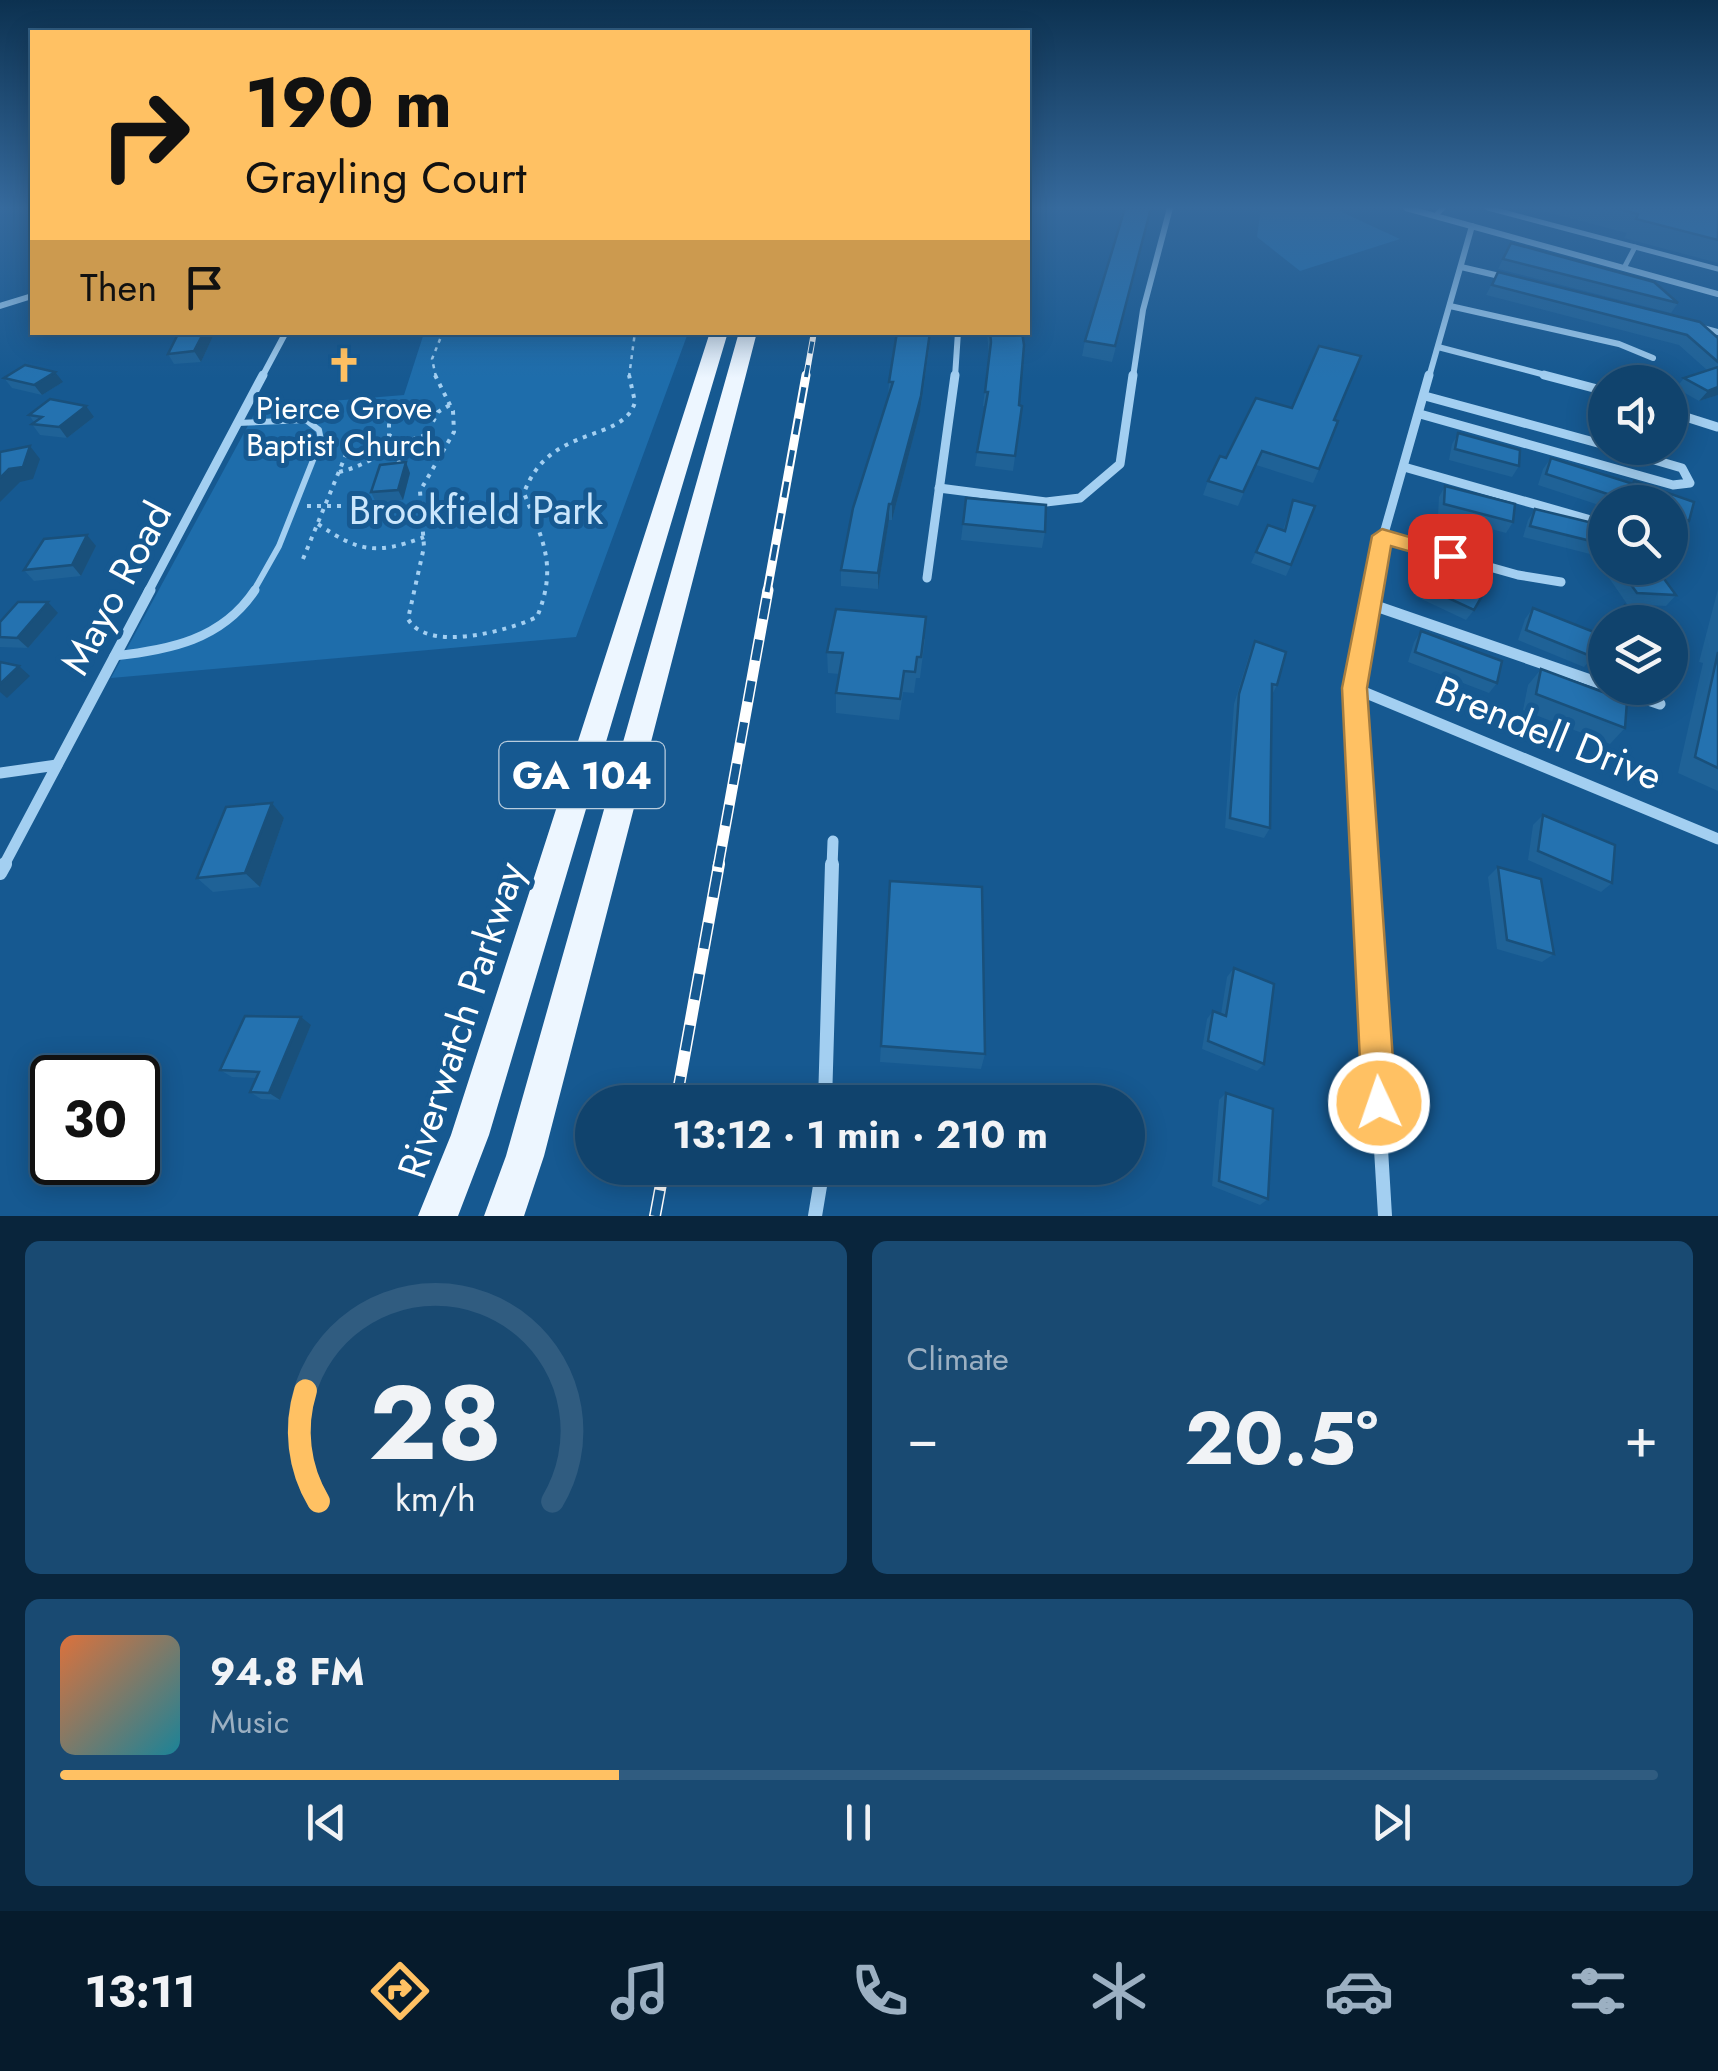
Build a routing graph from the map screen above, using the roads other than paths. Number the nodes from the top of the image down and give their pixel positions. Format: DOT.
graph roads {
  1 [pos="1155,265"];
  2 [pos="1612,265"];
  3 [pos="1626,265"];
  4 [pos="1460,267"];
  5 [pos="1624,268"];
  6 [pos="1511,278"];
  7 [pos="1718,294"];
  8 [pos="30,297"];
  9 [pos="0,306"];
  10 [pos="1450,306"];
  11 [pos="1683,322"];
  12 [pos="1718,332"];
  13 [pos="284,335"];
  14 [pos="718,335"];
  15 [pos="747,335"];
  16 [pos="958,335"];
  17 [pos="1438,347"];
  18 [pos="1653,358"];
  19 [pos="1588,387"];
  20 [pos="1425,396"];
  21 [pos="1420,414"];
  22 [pos="1688,418"];
  23 [pos="237,422"];
  24 [pos="1717,427"];
  25 [pos="1588,440"];
  26 [pos="1588,461"];
  27 [pos="1602,465"];
  28 [pos="1672,465"];
  29 [pos="1404,467"];
  30 [pos="938,488"];
  31 [pos="1588,519"];
  32 [pos="1382,536"];
  33 [pos="926,578"];
  34 [pos="1561,582"];
  35 [pos="1370,604"];
  36 [pos="114,656"];
  37 [pos="1588,679"];
  38 [pos="1354,688"];
  39 [pos="58,765"];
  40 [pos="0,772"];
  41 [pos="1718,838"];
  42 [pos="832,841"];
  43 [pos="0,873"];
  44 [pos="825,1085"];
  45 [pos="820,1185"];
  46 [pos="438,1216"];
  47 [pos="504,1216"];
  48 [pos="815,1216"];
  49 [pos="1385,1216"];
  1 -- 30 [label="street"];
  2 -- 5 [label="street"];
  3 -- 5 [label="lane"];
  4 -- 6 [label="street"];
  4 -- 10 [label="street"];
  5 -- 7 [label="street"];
  8 -- 9 [label="street"];
  10 -- 17 [label="street"];
  10 -- 18 [label="street"];
  11 -- 12 [label="street"];
  13 -- 23 [label="street, Mayo Road"];
  14 -- 46 [label="main road, Riverwatch Parkway / GA 104"];
  15 -- 47 [label="main road, GA 104"];
  16 -- 30 [label="street"];
  17 -- 19 [label="street"];
  17 -- 20 [label="street"];
  20 -- 21 [label="street"];
  20 -- 25 [label="street"];
  21 -- 26 [label="street"];
  21 -- 29 [label="street"];
  22 -- 24 [label="street"];
  23 -- 36 [label="street, Mayo Road"];
  23 -- 36 [label="lane"];
  27 -- 28 [label="street"];
  29 -- 31 [label="street"];
  29 -- 32 [label="street"];
  30 -- 33 [label="street"];
  32 -- 34 [label="street"];
  32 -- 35 [label="street"];
  35 -- 37 [label="street"];
  35 -- 38 [label="street"];
  36 -- 39 [label="street, Mayo Road"];
  38 -- 41 [label="street, Brendell Drive"];
  38 -- 49 [label="street"];
  39 -- 40 [label="street"];
  39 -- 43 [label="street, Mayo Road"];
  42 -- 44 [label="street"];
  45 -- 48 [label="street"];
}
